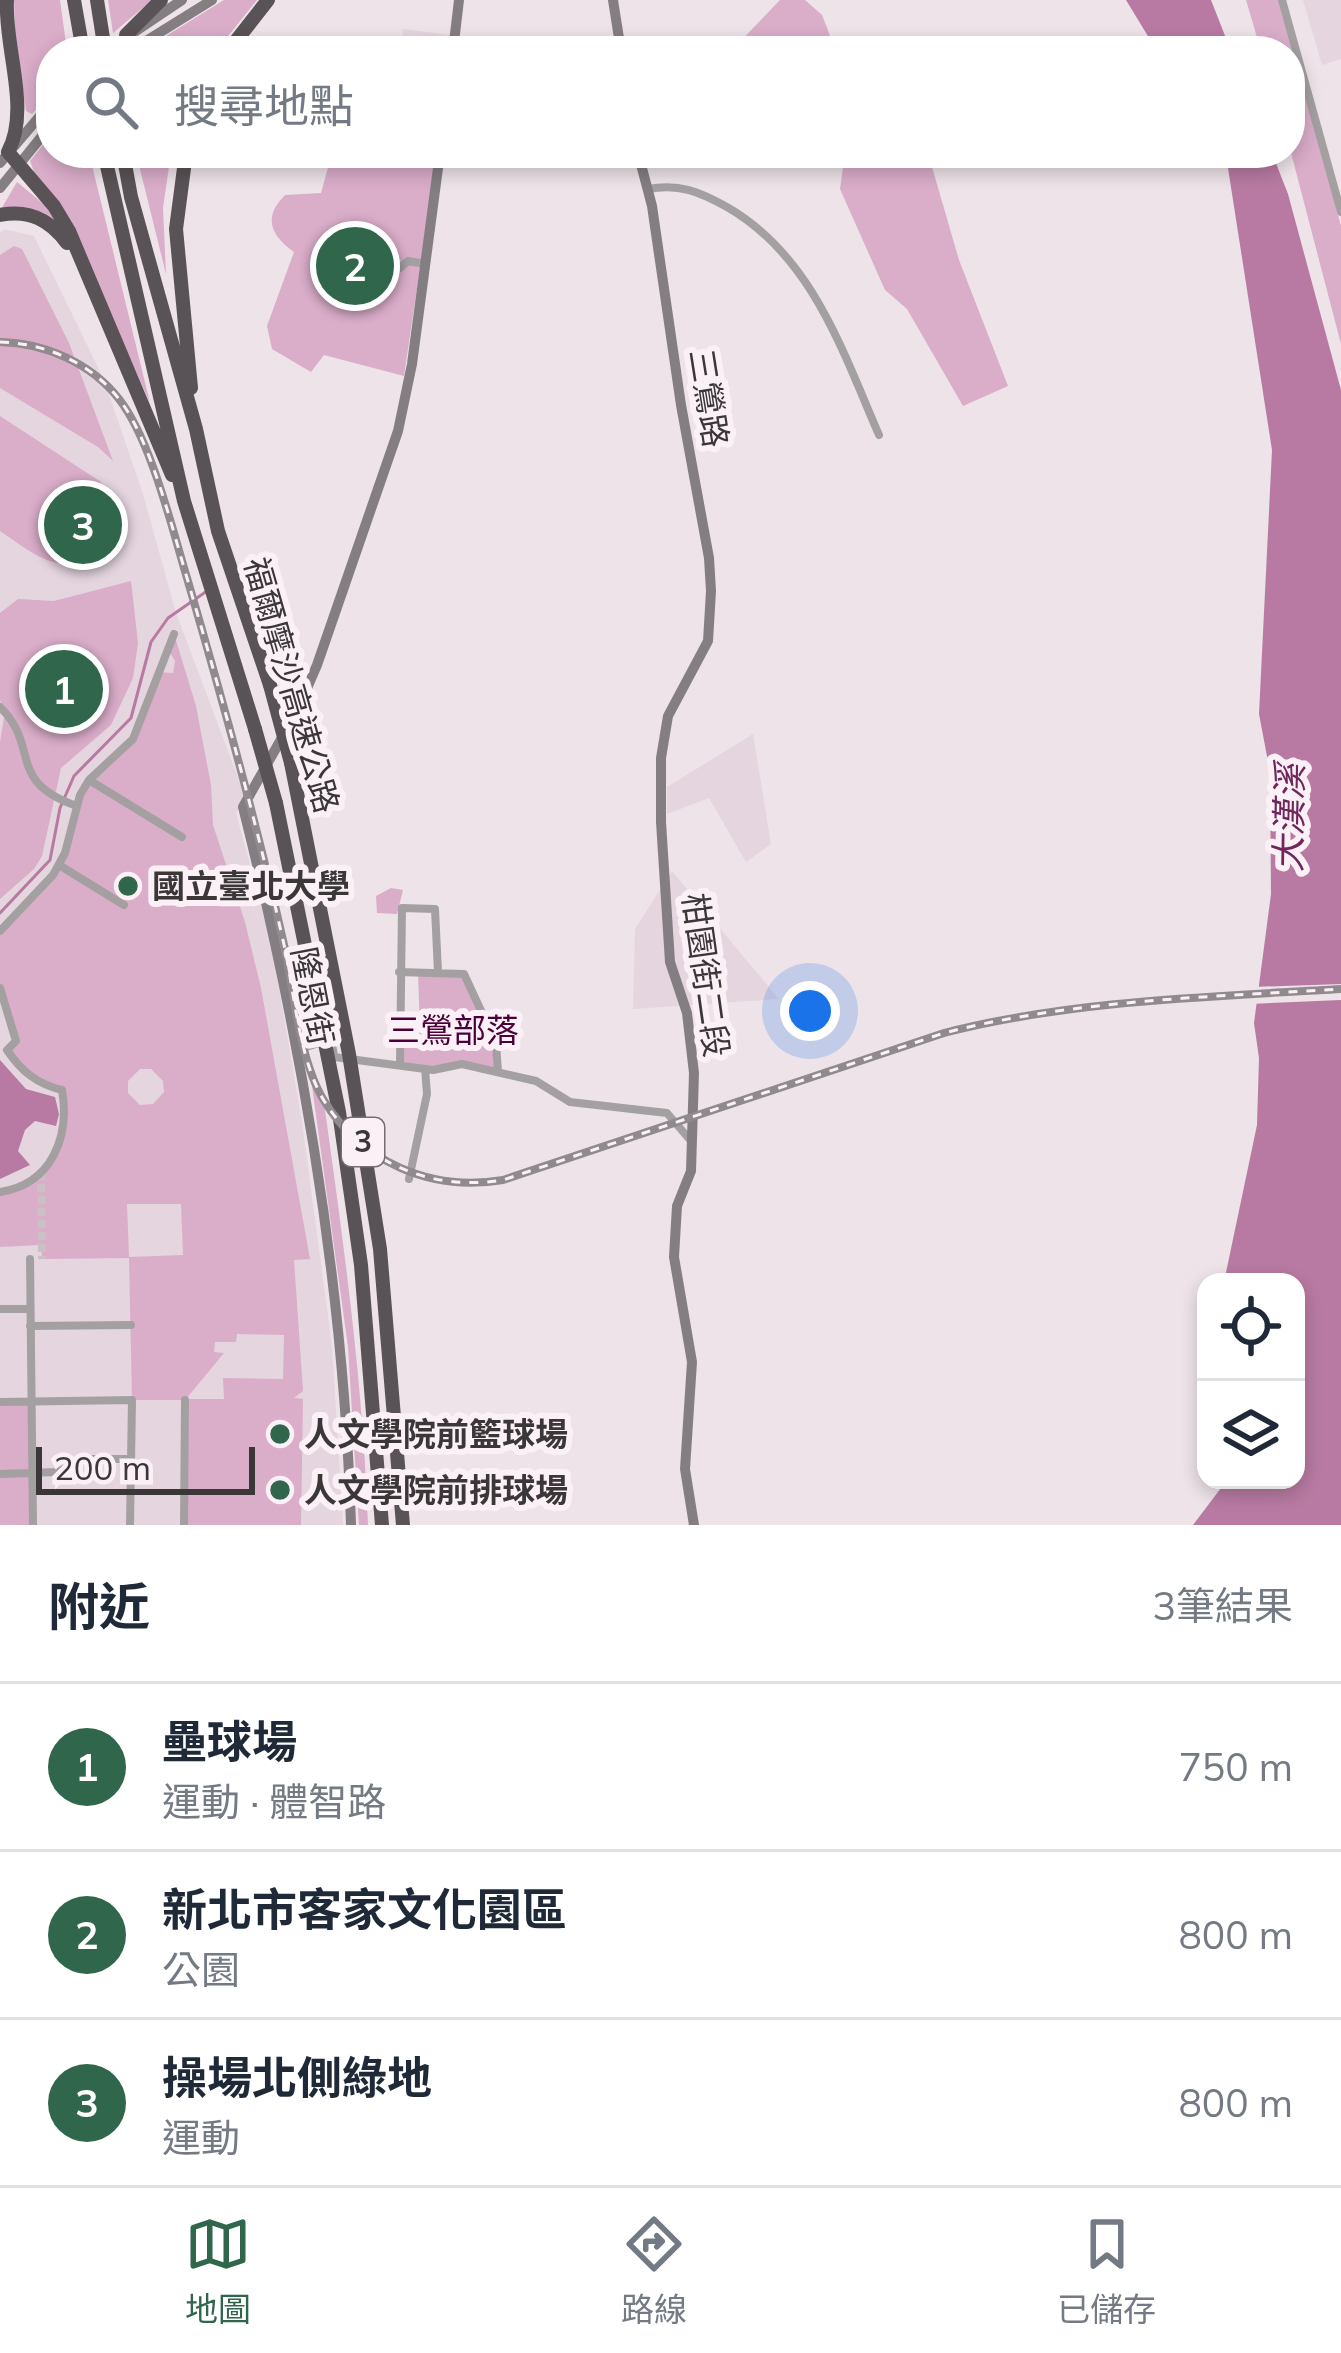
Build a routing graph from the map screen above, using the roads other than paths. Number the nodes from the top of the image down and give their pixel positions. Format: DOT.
graph roads {
  1 [pos="7,0"];
  2 [pos="74,0"];
  3 [pos="160,0"];
  4 [pos="182,0"];
  5 [pos="212,0"];
  6 [pos="268,0"];
  7 [pos="459,0"];
  8 [pos="613,0"];
  9 [pos="1282,0"];
  10 [pos="98,5"];
  11 [pos="80,36"];
  12 [pos="103,36"];
  13 [pos="133,36"];
  14 [pos="137,36"];
  15 [pos="142,36"];
  16 [pos="240,36"];
  17 [pos="455,36"];
  18 [pos="619,36"];
  19 [pos="1292,36"];
  20 [pos="1305,83"];
  21 [pos="36,121"];
  22 [pos="36,136"];
  23 [pos="6,158"];
  24 [pos="107,168"];
  25 [pos="126,168"];
  26 [pos="184,168"];
  27 [pos="438,168"];
  28 [pos="642,168"];
  29 [pos="0,188"];
  30 [pos="647,190"];
  31 [pos="1341,212"];
  32 [pos="0,215"];
  33 [pos="426,265"];
  34 [pos="400,268"];
  35 [pos="88,283"];
  36 [pos="196,429"];
  37 [pos="879,435"];
  38 [pos="184,501"];
  39 [pos="174,634"];
  40 [pos="703,653"];
  41 [pos="0,706"];
  42 [pos="89,780"];
  43 [pos="77,806"];
  44 [pos="182,837"];
  45 [pos="59,865"];
  46 [pos="124,905"];
  47 [pos="0,931"];
  48 [pos="399,972"];
  49 [pos="438,972"];
  50 [pos="0,988"];
  51 [pos="326,1041"];
  52 [pos="3,1050"];
  53 [pos="296,1050"];
  54 [pos="350,1058"];
  55 [pos="400,1065"];
  56 [pos="425,1068"];
  57 [pos="498,1072"];
  58 [pos="692,1142"];
  59 [pos="409,1179"];
  60 [pos="0,1192"];
  61 [pos="30,1259"];
  62 [pos="30,1309"];
  63 [pos="0,1310"];
  64 [pos="131,1324"];
  65 [pos="30,1326"];
  66 [pos="185,1400"];
  67 [pos="0,1402"];
  68 [pos="29,1402"];
  69 [pos="131,1459"];
  70 [pos="0,1474"];
  71 [pos="32,1474"];
  72 [pos="33,1525"];
  73 [pos="130,1525"];
  74 [pos="184,1525"];
  75 [pos="351,1525"];
  76 [pos="382,1525"];
  77 [pos="404,1525"];
  78 [pos="694,1525"];
  1 -- 23 [label="highway"];
  2 -- 11 [label="highway"];
  3 -- 13 [label="highway"];
  4 -- 14 [label="street"];
  5 -- 15 [label="street"];
  6 -- 16 [label="highway"];
  7 -- 17 [label="street"];
  8 -- 18 [label="street"];
  9 -- 19 [label="street"];
  10 -- 12 [label="highway"];
  20 -- 31 [label="street"];
  21 -- 23 [label="street"];
  22 -- 23 [label="street"];
  23 -- 29 [label="street"];
  23 -- 35 [label="highway"];
  24 -- 38 [label="highway, 福爾摩沙高速公路 / 3"];
  25 -- 36 [label="highway, 福爾摩沙高速公路 / 3"];
  26 -- 36 [label="highway"];
  27 -- 33 [label="street, 隆恩街"];
  28 -- 30 [label="street, 三鶯路"];
  30 -- 37 [label="street"];
  30 -- 40 [label="street, 三鶯路"];
  32 -- 35 [label="highway"];
  33 -- 34 [label="street"];
  33 -- 53 [label="street, 隆恩街"];
  35 -- 38 [label="highway"];
  36 -- 54 [label="highway, 福爾摩沙高速公路 / 3, bridge"];
  38 -- 51 [label="highway, 福爾摩沙高速公路 / 3, bridge"];
  39 -- 42 [label="street"];
  40 -- 58 [label="street, 柑園街二段"];
  41 -- 43 [label="street"];
  42 -- 43 [label="street"];
  42 -- 44 [label="street"];
  43 -- 45 [label="street"];
  45 -- 46 [label="street"];
  45 -- 47 [label="street"];
  48 -- 49 [label="street"];
  48 -- 49 [label="street"];
  48 -- 55 [label="street"];
  49 -- 57 [label="street"];
  50 -- 52 [label="street"];
  51 -- 53 [label="street"];
  51 -- 54 [label="street"];
  51 -- 76 [label="highway, 福爾摩沙高速公路 / 3"];
  52 -- 60 [label="street"];
  53 -- 75 [label="street, 隆恩街"];
  54 -- 55 [label="street"];
  54 -- 77 [label="highway, 福爾摩沙高速公路 / 3"];
  55 -- 56 [label="street"];
  56 -- 57 [label="street"];
  56 -- 59 [label="street"];
  57 -- 58 [label="street"];
  58 -- 78 [label="street, 柑園街二段"];
  61 -- 62 [label="street"];
  62 -- 63 [label="street"];
  62 -- 65 [label="street"];
  64 -- 65 [label="street"];
  65 -- 68 [label="street"];
  66 -- 74 [label="street"];
  67 -- 68 [label="street"];
  68 -- 69 [label="street"];
  68 -- 71 [label="street"];
  69 -- 71 [label="street"];
  69 -- 73 [label="street"];
  70 -- 71 [label="street"];
  71 -- 72 [label="street"];
}
